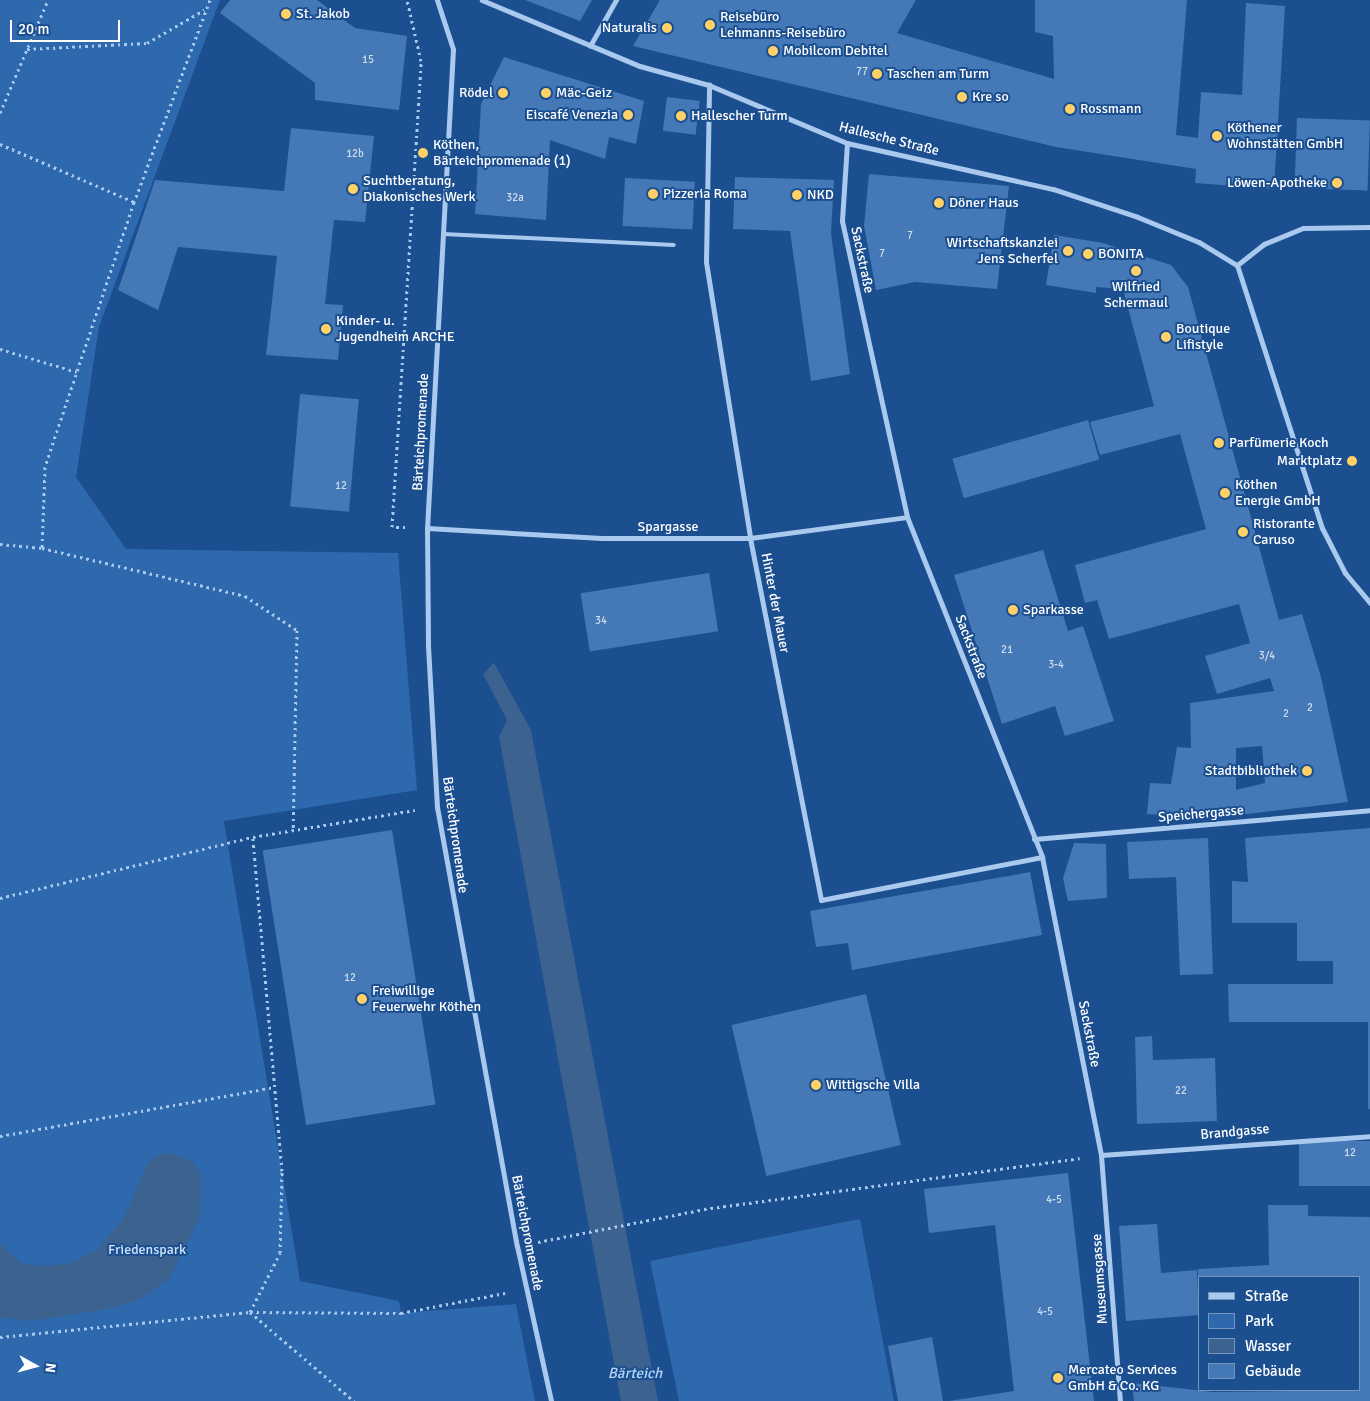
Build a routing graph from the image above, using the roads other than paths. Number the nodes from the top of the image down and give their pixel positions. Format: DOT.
graph roads {
  1 [pos="437,0"];
  2 [pos="482,0"];
  3 [pos="616,0"];
  4 [pos="590,46"];
  5 [pos="709,85"];
  6 [pos="848,143"];
  7 [pos="1370,227"];
  8 [pos="443,234"];
  9 [pos="674,246"];
  10 [pos="706,262"];
  11 [pos="1237,265"];
  12 [pos="907,517"];
  13 [pos="427,528"];
  14 [pos="750,538"];
  15 [pos="1370,603"];
  16 [pos="1370,810"];
  17 [pos="1034,839"];
  18 [pos="1042,857"];
  19 [pos="1370,1136"];
  20 [pos="1101,1154"];
  21 [pos="551,1401"];
  22 [pos="1120,1401"];
  1 -- 8 [label="street, Bärteichpromenade"];
  2 -- 4 [label="street, Hallesche Straße"];
  3 -- 4 [label="street"];
  4 -- 5 [label="street, Hallesche Straße"];
  5 -- 6 [label="street, Hallesche Straße"];
  5 -- 10 [label="street, Hinter der Mauer"];
  6 -- 11 [label="street, Hallesche Straße"];
  6 -- 12 [label="street, Sackstraße"];
  7 -- 11 [label="street"];
  8 -- 9 [label="lane"];
  8 -- 13 [label="street, Bärteichpromenade"];
  10 -- 14 [label="street, Hinter der Mauer"];
  11 -- 15 [label="street"];
  12 -- 14 [label="street, Spargasse"];
  12 -- 17 [label="street, Sackstraße"];
  13 -- 14 [label="street, Spargasse"];
  13 -- 21 [label="street, Bärteichpromenade"];
  14 -- 18 [label="street, Hinter der Mauer"];
  16 -- 17 [label="street, Speichergasse"];
  17 -- 18 [label="street, Sackstraße"];
  18 -- 20 [label="street, Sackstraße"];
  19 -- 20 [label="street, Brandgasse"];
  20 -- 22 [label="street, Museumsgasse"];
}
